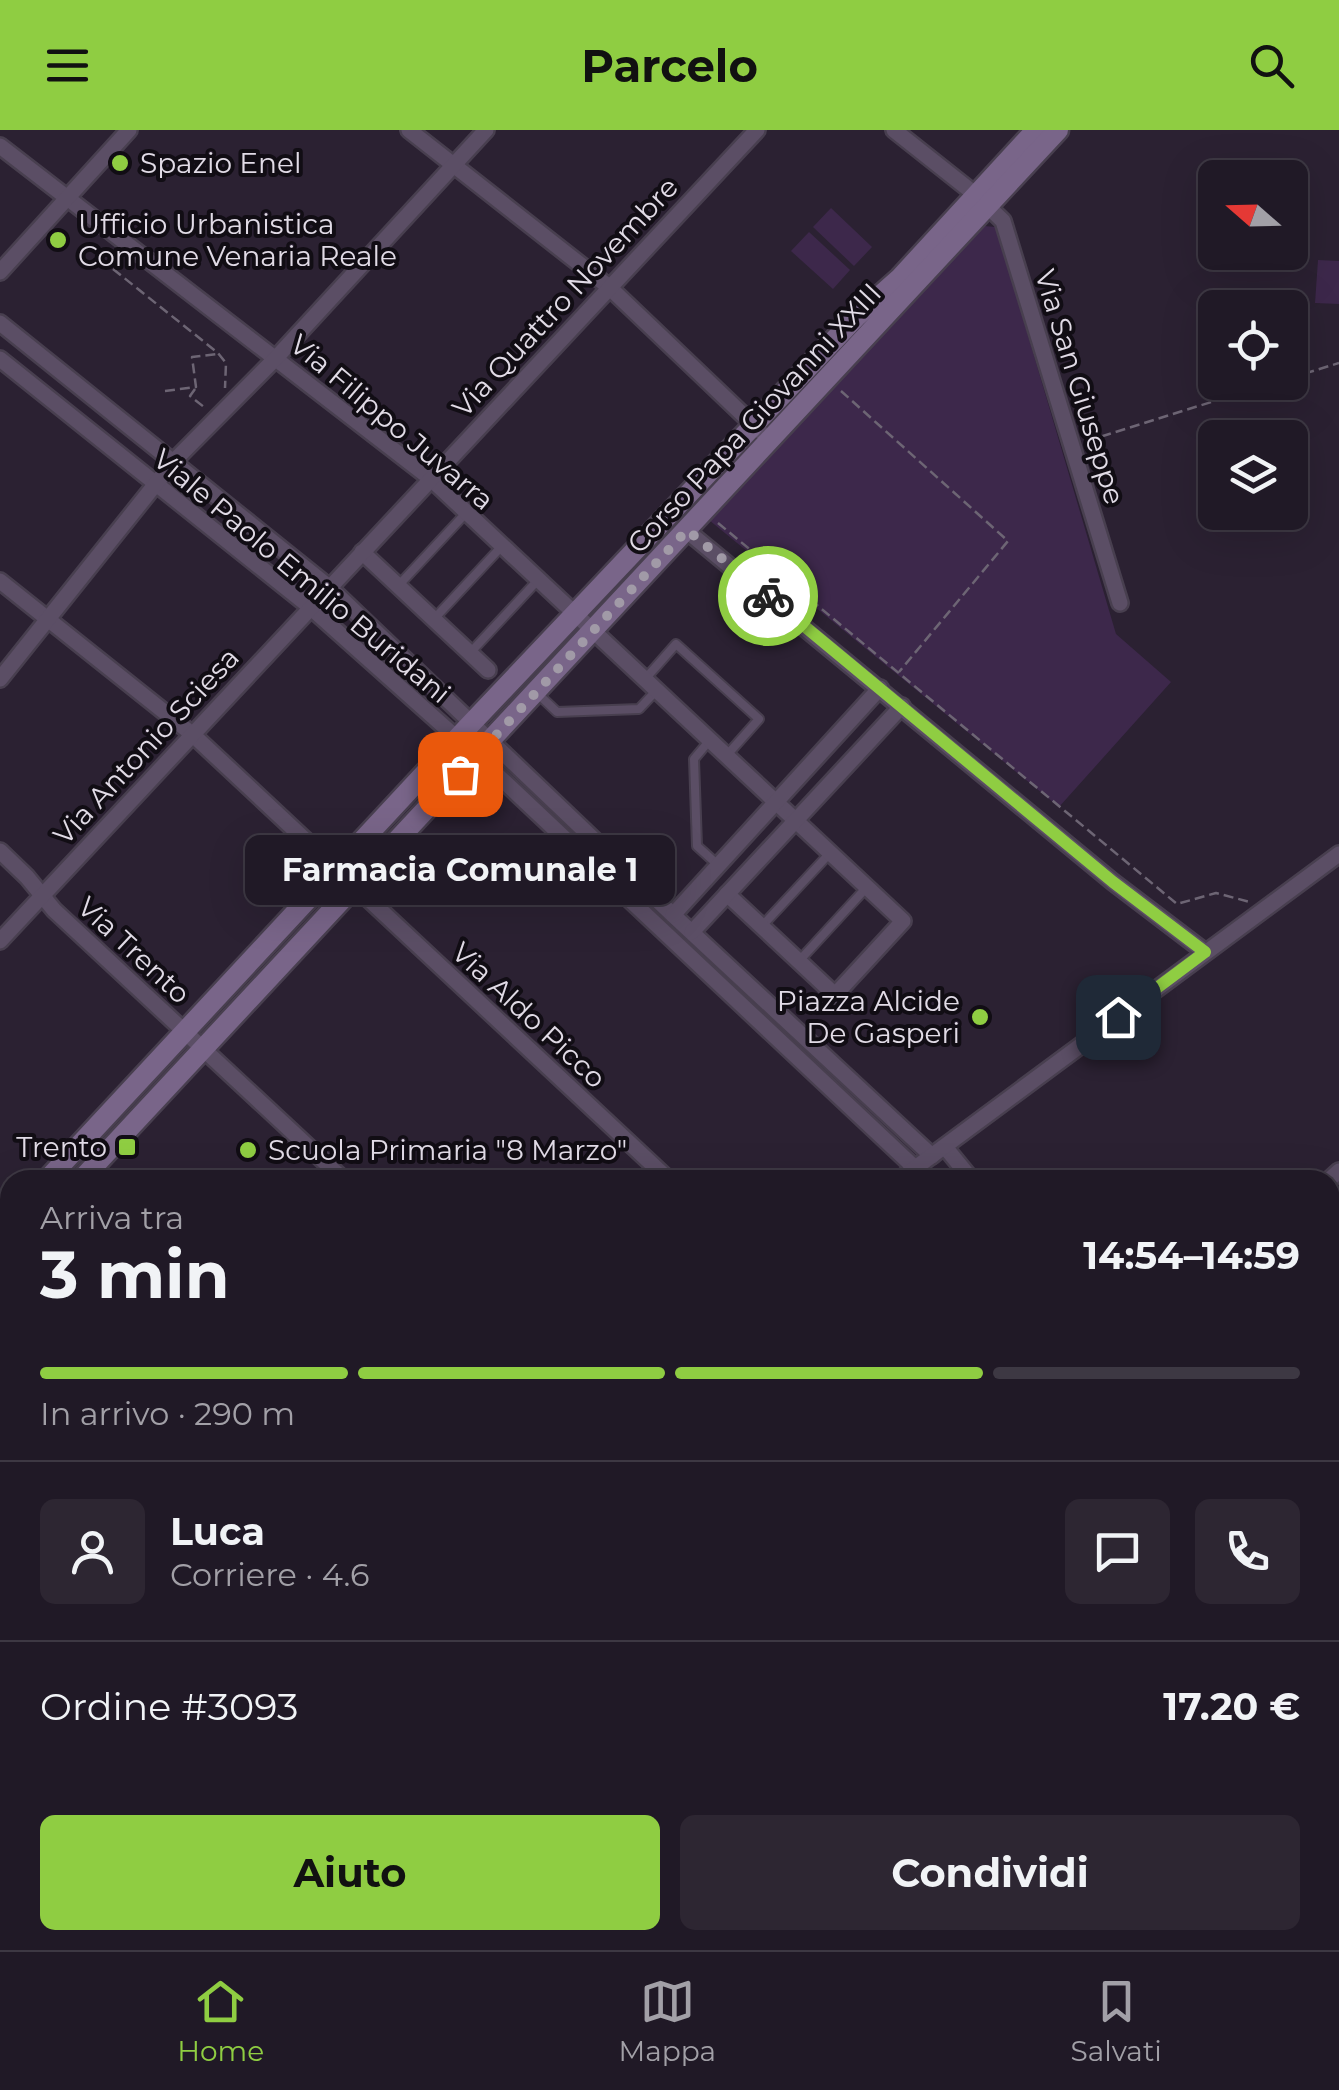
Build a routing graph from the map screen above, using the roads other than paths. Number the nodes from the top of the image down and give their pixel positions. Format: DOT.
graph roads {
  1 [pos="130,130"];
  2 [pos="410,130"];
  3 [pos="486,130"];
  4 [pos="757,130"];
  5 [pos="894,130"];
  6 [pos="1036,130"];
  7 [pos="1058,130"];
  8 [pos="0,146"];
  9 [pos="453,165"];
  10 [pos="67,200"];
  11 [pos="982,201"];
  12 [pos="0,272"];
  13 [pos="609,287"];
  14 [pos="0,323"];
  15 [pos="276,358"];
  16 [pos="0,359"];
  17 [pos="754,425"];
  18 [pos="771,440"];
  19 [pos="174,461"];
  20 [pos="430,478"];
  21 [pos="156,484"];
  22 [pos="466,512"];
  23 [pos="687,530"];
  24 [pos="502,546"];
  25 [pos="362,552"];
  26 [pos="538,580"];
  27 [pos="0,581"];
  28 [pos="398,586"];
  29 [pos="330,587"];
  30 [pos="1120,603"];
  31 [pos="310,608"];
  32 [pos="575,616"];
  33 [pos="434,619"];
  34 [pos="48,620"];
  35 [pos="592,632"];
  36 [pos="470,653"];
  37 [pos="488,670"];
  38 [pos="0,679"];
  39 [pos="650,686"];
  40 [pos="880,688"];
  41 [pos="536,692"];
  42 [pos="902,706"];
  43 [pos="472,722"];
  44 [pos="192,734"];
  45 [pos="456,740"];
  46 [pos="710,740"];
  47 [pos="484,748"];
  48 [pos="727,755"];
  49 [pos="777,801"];
  50 [pos="796,820"];
  51 [pos="0,851"];
  52 [pos="830,853"];
  53 [pos="1339,854"];
  54 [pos="718,866"];
  55 [pos="337,868"];
  56 [pos="356,886"];
  57 [pos="867,887"];
  58 [pos="728,894"];
  59 [pos="41,896"];
  60 [pos="673,915"];
  61 [pos="762,926"];
  62 [pos="692,932"];
  63 [pos="0,941"];
  64 [pos="1205,952"];
  65 [pos="800,961"];
  66 [pos="194,1041"];
  67 [pos="938,1151"];
  68 [pos="915,1168"];
  69 [pos="58,1170"];
  70 [pos="90,1170"];
  71 [pos="333,1170"];
  72 [pos="658,1170"];
  73 [pos="912,1170"];
  74 [pos="960,1170"];
  1 -- 10 [label="street"];
  2 -- 9 [label="street"];
  3 -- 9 [label="street"];
  4 -- 13 [label="street, Via Quattro Novembre"];
  5 -- 11 [label="street"];
  6 -- 11 [label="street, Corso Papa Giovanni XXIII"];
  7 -- 11 [label="street, Corso Papa Giovanni XXIII"];
  8 -- 10 [label="street, Via Filippo Juvarra"];
  9 -- 13 [label="street"];
  9 -- 15 [label="street"];
  10 -- 12 [label="street"];
  10 -- 15 [label="street, Via Filippo Juvarra"];
  11 -- 17 [label="street, Corso Papa Giovanni XXIII"];
  11 -- 18 [label="street, Corso Papa Giovanni XXIII"];
  11 -- 30 [label="street, Via San Giuseppe"];
  13 -- 17 [label="street"];
  13 -- 20 [label="street, Via Quattro Novembre"];
  14 -- 19 [label="street, Viale Paolo Emilio Buridani"];
  15 -- 19 [label="street"];
  15 -- 20 [label="street, Via Filippo Juvarra"];
  16 -- 21 [label="street, Viale Paolo Emilio Buridani"];
  17 -- 18 [label="street"];
  17 -- 32 [label="street, Corso Papa Giovanni XXIII"];
  18 -- 23 [label="street, Corso Papa Giovanni XXIII"];
  19 -- 21 [label="street"];
  19 -- 29 [label="street, Viale Paolo Emilio Buridani"];
  20 -- 22 [label="street, Via Filippo Juvarra"];
  20 -- 25 [label="street, Via Quattro Novembre"];
  21 -- 31 [label="street, Viale Paolo Emilio Buridani"];
  21 -- 34 [label="street"];
  22 -- 24 [label="street, Via Filippo Juvarra"];
  22 -- 28 [label="lane"];
  23 -- 35 [label="street, Corso Papa Giovanni XXIII"];
  23 -- 40 [label="street"];
  24 -- 26 [label="street, Via Filippo Juvarra"];
  24 -- 33 [label="lane"];
  25 -- 28 [label="street"];
  25 -- 29 [label="street, Via Quattro Novembre"];
  26 -- 32 [label="street, Via Filippo Juvarra"];
  26 -- 36 [label="lane"];
  27 -- 34 [label="street, Via Aldo Picco"];
  28 -- 33 [label="street"];
  29 -- 31 [label="street, Via Antonio Sciesa"];
  29 -- 43 [label="street, Viale Paolo Emilio Buridani"];
  31 -- 44 [label="street, Via Antonio Sciesa"];
  31 -- 45 [label="street, Viale Paolo Emilio Buridani"];
  32 -- 35 [label="street, Via Filippo Juvarra"];
  32 -- 43 [label="street, Corso Papa Giovanni XXIII"];
  33 -- 36 [label="street"];
  34 -- 38 [label="street"];
  34 -- 44 [label="street, Via Aldo Picco"];
  35 -- 39 [label="street, Via Filippo Juvarra"];
  35 -- 41 [label="street, Corso Papa Giovanni XXIII"];
  36 -- 37 [label="street"];
  39 -- 41 [label="lane"];
  39 -- 46 [label="street, Via Filippo Juvarra"];
  39 -- 48 [label="lane"];
  40 -- 42 [label="street"];
  40 -- 49 [label="street"];
  41 -- 47 [label="street, Corso Papa Giovanni XXIII"];
  42 -- 50 [label="street"];
  42 -- 64 [label="street"];
  43 -- 45 [label="street, Corso Papa Giovanni XXIII"];
  43 -- 47 [label="street, Viale Paolo Emilio Buridani"];
  44 -- 55 [label="street, Via Aldo Picco"];
  44 -- 59 [label="street, Via Antonio Sciesa"];
  45 -- 47 [label="street, Viale Paolo Emilio Buridani"];
  45 -- 55 [label="street, Corso Papa Giovanni XXIII"];
  46 -- 48 [label="street, Via Filippo Juvarra"];
  46 -- 54 [label="lane"];
  47 -- 56 [label="street, Corso Papa Giovanni XXIII"];
  47 -- 60 [label="street, Viale Paolo Emilio Buridani"];
  47 -- 68 [label="street, Viale Paolo Emilio Buridani"];
  48 -- 49 [label="street, Via Filippo Juvarra"];
  49 -- 50 [label="street, Via Filippo Juvarra"];
  49 -- 54 [label="street"];
  50 -- 52 [label="street, Via Filippo Juvarra"];
  50 -- 58 [label="street"];
  51 -- 59 [label="street, Via Trento"];
  52 -- 57 [label="street, Via Filippo Juvarra"];
  52 -- 61 [label="lane"];
  53 -- 64 [label="street"];
  54 -- 60 [label="street"];
  55 -- 56 [label="street, Via Aldo Picco"];
  55 -- 66 [label="street, Corso Papa Giovanni XXIII"];
  56 -- 66 [label="street, Corso Papa Giovanni XXIII"];
  56 -- 72 [label="street, Via Aldo Picco"];
  57 -- 65 [label="lane"];
  57 -- 65 [label="street, Via Filippo Juvarra"];
  58 -- 61 [label="street"];
  58 -- 62 [label="street"];
  59 -- 63 [label="street, Via Antonio Sciesa"];
  59 -- 66 [label="street, Via Trento"];
  60 -- 62 [label="street, Viale Paolo Emilio Buridani"];
  61 -- 65 [label="street"];
  62 -- 67 [label="street, Viale Paolo Emilio Buridani"];
  64 -- 67 [label="street"];
  66 -- 69 [label="street"];
  66 -- 70 [label="street"];
  66 -- 71 [label="street, Via Trento"];
  67 -- 68 [label="street"];
  67 -- 74 [label="street, Viale Paolo Emilio Buridani"];
  68 -- 73 [label="street"];
}
